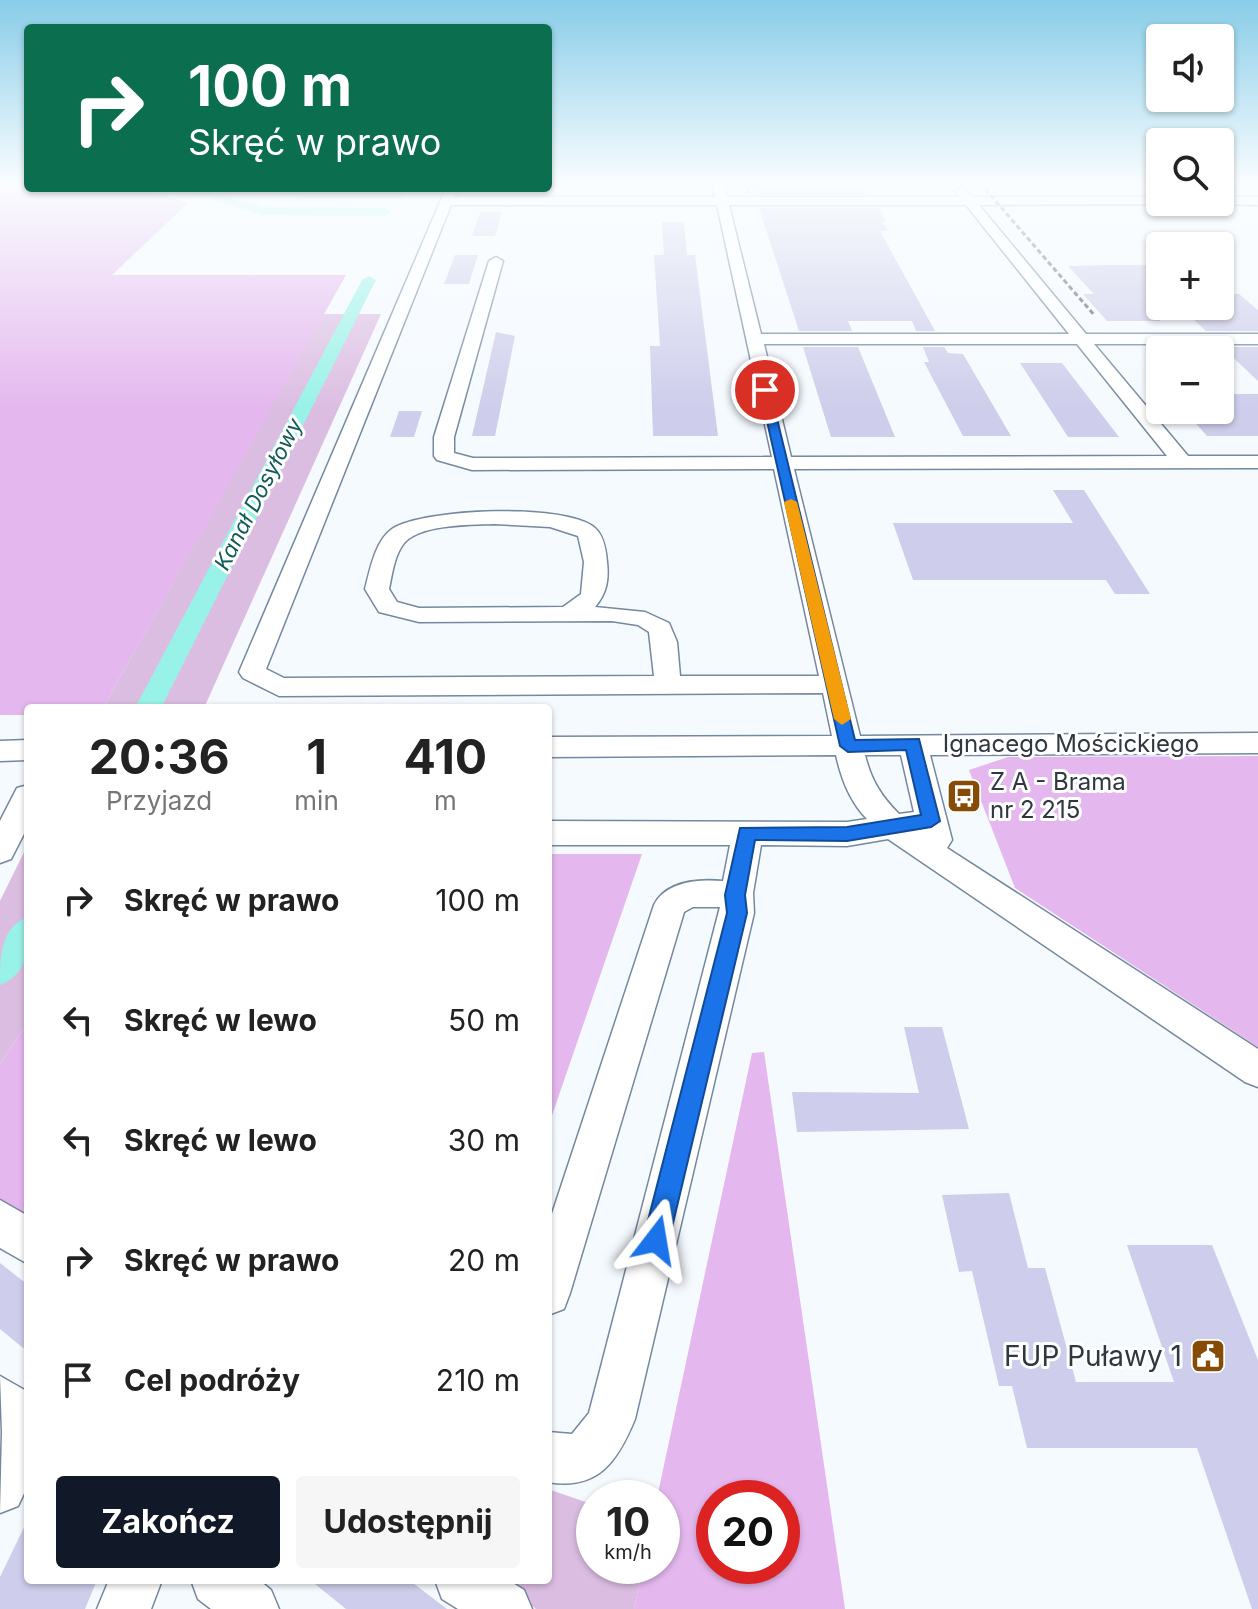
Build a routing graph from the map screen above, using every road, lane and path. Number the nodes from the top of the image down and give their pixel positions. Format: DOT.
graph roads {
  1 [pos="424,258"];
  2 [pos="735,258"];
  3 [pos="1016,258"];
  4 [pos="496,261"];
  5 [pos="753,339"];
  6 [pos="1082,339"];
  7 [pos="1258,339"];
  8 [pos="1182,462"];
  9 [pos="1258,462"];
  10 [pos="782,464"];
  11 [pos="569,614"];
  12 [pos="833,684"];
  13 [pos="668,685"];
  14 [pos="1258,743"];
  15 [pos="913,744"];
  16 [pos="848,746"];
  17 [pos="552,747"];
  18 [pos="24,804"];
  19 [pos="931,821"];
  20 [pos="894,828"];
  21 [pos="552,833"];
  22 [pos="747,833"];
  23 [pos="0,851"];
  24 [pos="940,858"];
  25 [pos="735,895"];
  26 [pos="1258,1070"];
  27 [pos="0,1221"];
  28 [pos="24,1240"];
  29 [pos="552,1280"];
  30 [pos="0,1400"];
  31 [pos="24,1419"];
  32 [pos="24,1441"];
  33 [pos="552,1458"];
  34 [pos="0,1488"];
  35 [pos="134,1584"];
  36 [pos="222,1584"];
  37 [pos="467,1584"];
  38 [pos="124,1609"];
  39 [pos="252,1609"];
  40 [pos="505,1609"];
  1 -- 13 [label="street"];
  2 -- 5 [label="street"];
  3 -- 6 [label="street"];
  4 -- 10 [label="street"];
  5 -- 6 [label="street"];
  5 -- 10 [label="street"];
  6 -- 7 [label="street"];
  6 -- 8 [label="street"];
  8 -- 9 [label="street"];
  8 -- 10 [label="street"];
  10 -- 12 [label="street"];
  11 -- 11 [label="street"];
  11 -- 13 [label="street"];
  12 -- 13 [label="street"];
  12 -- 16 [label="street"];
  14 -- 15 [label="street, Ignacego Mościckiego"];
  15 -- 16 [label="street, Ignacego Mościckiego"];
  15 -- 19 [label="street"];
  16 -- 17 [label="street, Ignacego Mościckiego"];
  16 -- 20 [label="street"];
  18 -- 23 [label="street"];
  19 -- 20 [label="street"];
  19 -- 24 [label="street"];
  20 -- 22 [label="street"];
  20 -- 24 [label="street"];
  21 -- 22 [label="street"];
  22 -- 25 [label="street"];
  24 -- 26 [label="street"];
  25 -- 29 [label="street"];
  25 -- 33 [label="street"];
  27 -- 28 [label="street"];
  30 -- 31 [label="street"];
  32 -- 34 [label="street"];
  35 -- 38 [label="street"];
  36 -- 39 [label="street"];
  37 -- 40 [label="street"];
}
